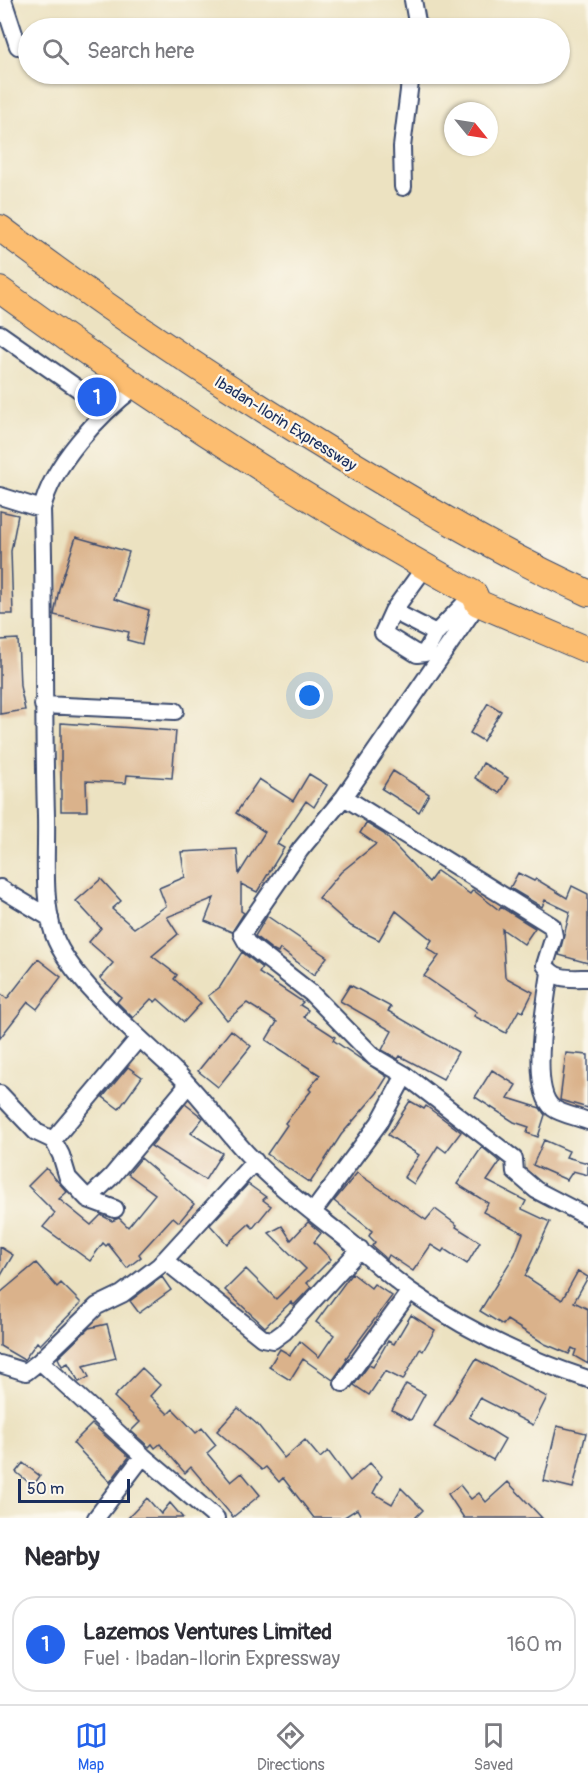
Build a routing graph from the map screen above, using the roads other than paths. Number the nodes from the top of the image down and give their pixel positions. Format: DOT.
graph roads {
  1 [pos="3,0"];
  2 [pos="413,0"];
  3 [pos="416,18"];
  4 [pos="18,46"];
  5 [pos="410,84"];
  6 [pos="403,187"];
  7 [pos="0,228"];
  8 [pos="0,290"];
  9 [pos="0,334"];
  10 [pos="135,387"];
  11 [pos="107,409"];
  12 [pos="0,496"];
  13 [pos="42,509"];
  14 [pos="425,567"];
  15 [pos="588,593"];
  16 [pos="476,598"];
  17 [pos="393,610"];
  18 [pos="436,633"];
  19 [pos="588,650"];
  20 [pos="43,705"];
  21 [pos="175,711"];
  22 [pos="344,797"];
  23 [pos="0,888"];
  24 [pos="50,918"];
  25 [pos="549,973"];
  26 [pos="588,978"];
  27 [pos="138,1039"];
  28 [pos="405,1075"];
  29 [pos="188,1085"];
  30 [pos="0,1094"];
  31 [pos="588,1120"];
  32 [pos="53,1140"];
  33 [pos="255,1161"];
  34 [pos="88,1199"];
  35 [pos="115,1209"];
  36 [pos="313,1212"];
  37 [pos="588,1217"];
  38 [pos="360,1249"];
  39 [pos="164,1260"];
  40 [pos="410,1291"];
  41 [pos="40,1361"];
  42 [pos="0,1364"];
  43 [pos="588,1379"];
  44 [pos="343,1383"];
  45 [pos="143,1456"];
  46 [pos="96,1518"];
  47 [pos="216,1518"];
  1 -- 4 [label="street"];
  2 -- 3 [label="street"];
  5 -- 6 [label="street"];
  7 -- 15 [label="highway, Ibadan-Ilorin Expressway"];
  8 -- 10 [label="highway"];
  9 -- 11 [label="street"];
  10 -- 11 [label="street"];
  10 -- 14 [label="highway"];
  11 -- 13 [label="street"];
  12 -- 13 [label="street"];
  13 -- 20 [label="street"];
  14 -- 16 [label="highway"];
  14 -- 17 [label="street"];
  16 -- 18 [label="street"];
  16 -- 19 [label="highway"];
  16 -- 22 [label="street"];
  17 -- 18 [label="street"];
  17 -- 18 [label="street"];
  20 -- 21 [label="street"];
  20 -- 24 [label="street"];
  22 -- 25 [label="street"];
  22 -- 28 [label="street"];
  23 -- 24 [label="street"];
  24 -- 27 [label="street"];
  25 -- 26 [label="street"];
  25 -- 31 [label="street"];
  27 -- 29 [label="street"];
  27 -- 32 [label="street"];
  28 -- 36 [label="street"];
  28 -- 37 [label="street"];
  29 -- 33 [label="street"];
  29 -- 34 [label="street"];
  30 -- 32 [label="street"];
  32 -- 34 [label="street"];
  33 -- 36 [label="street"];
  33 -- 39 [label="street"];
  34 -- 35 [label="street"];
  36 -- 38 [label="street"];
  38 -- 39 [label="street"];
  38 -- 40 [label="street"];
  39 -- 41 [label="street"];
  40 -- 43 [label="street"];
  40 -- 44 [label="street"];
  41 -- 42 [label="street"];
  41 -- 45 [label="street"];
  45 -- 46 [label="street"];
  45 -- 47 [label="street"];
}
